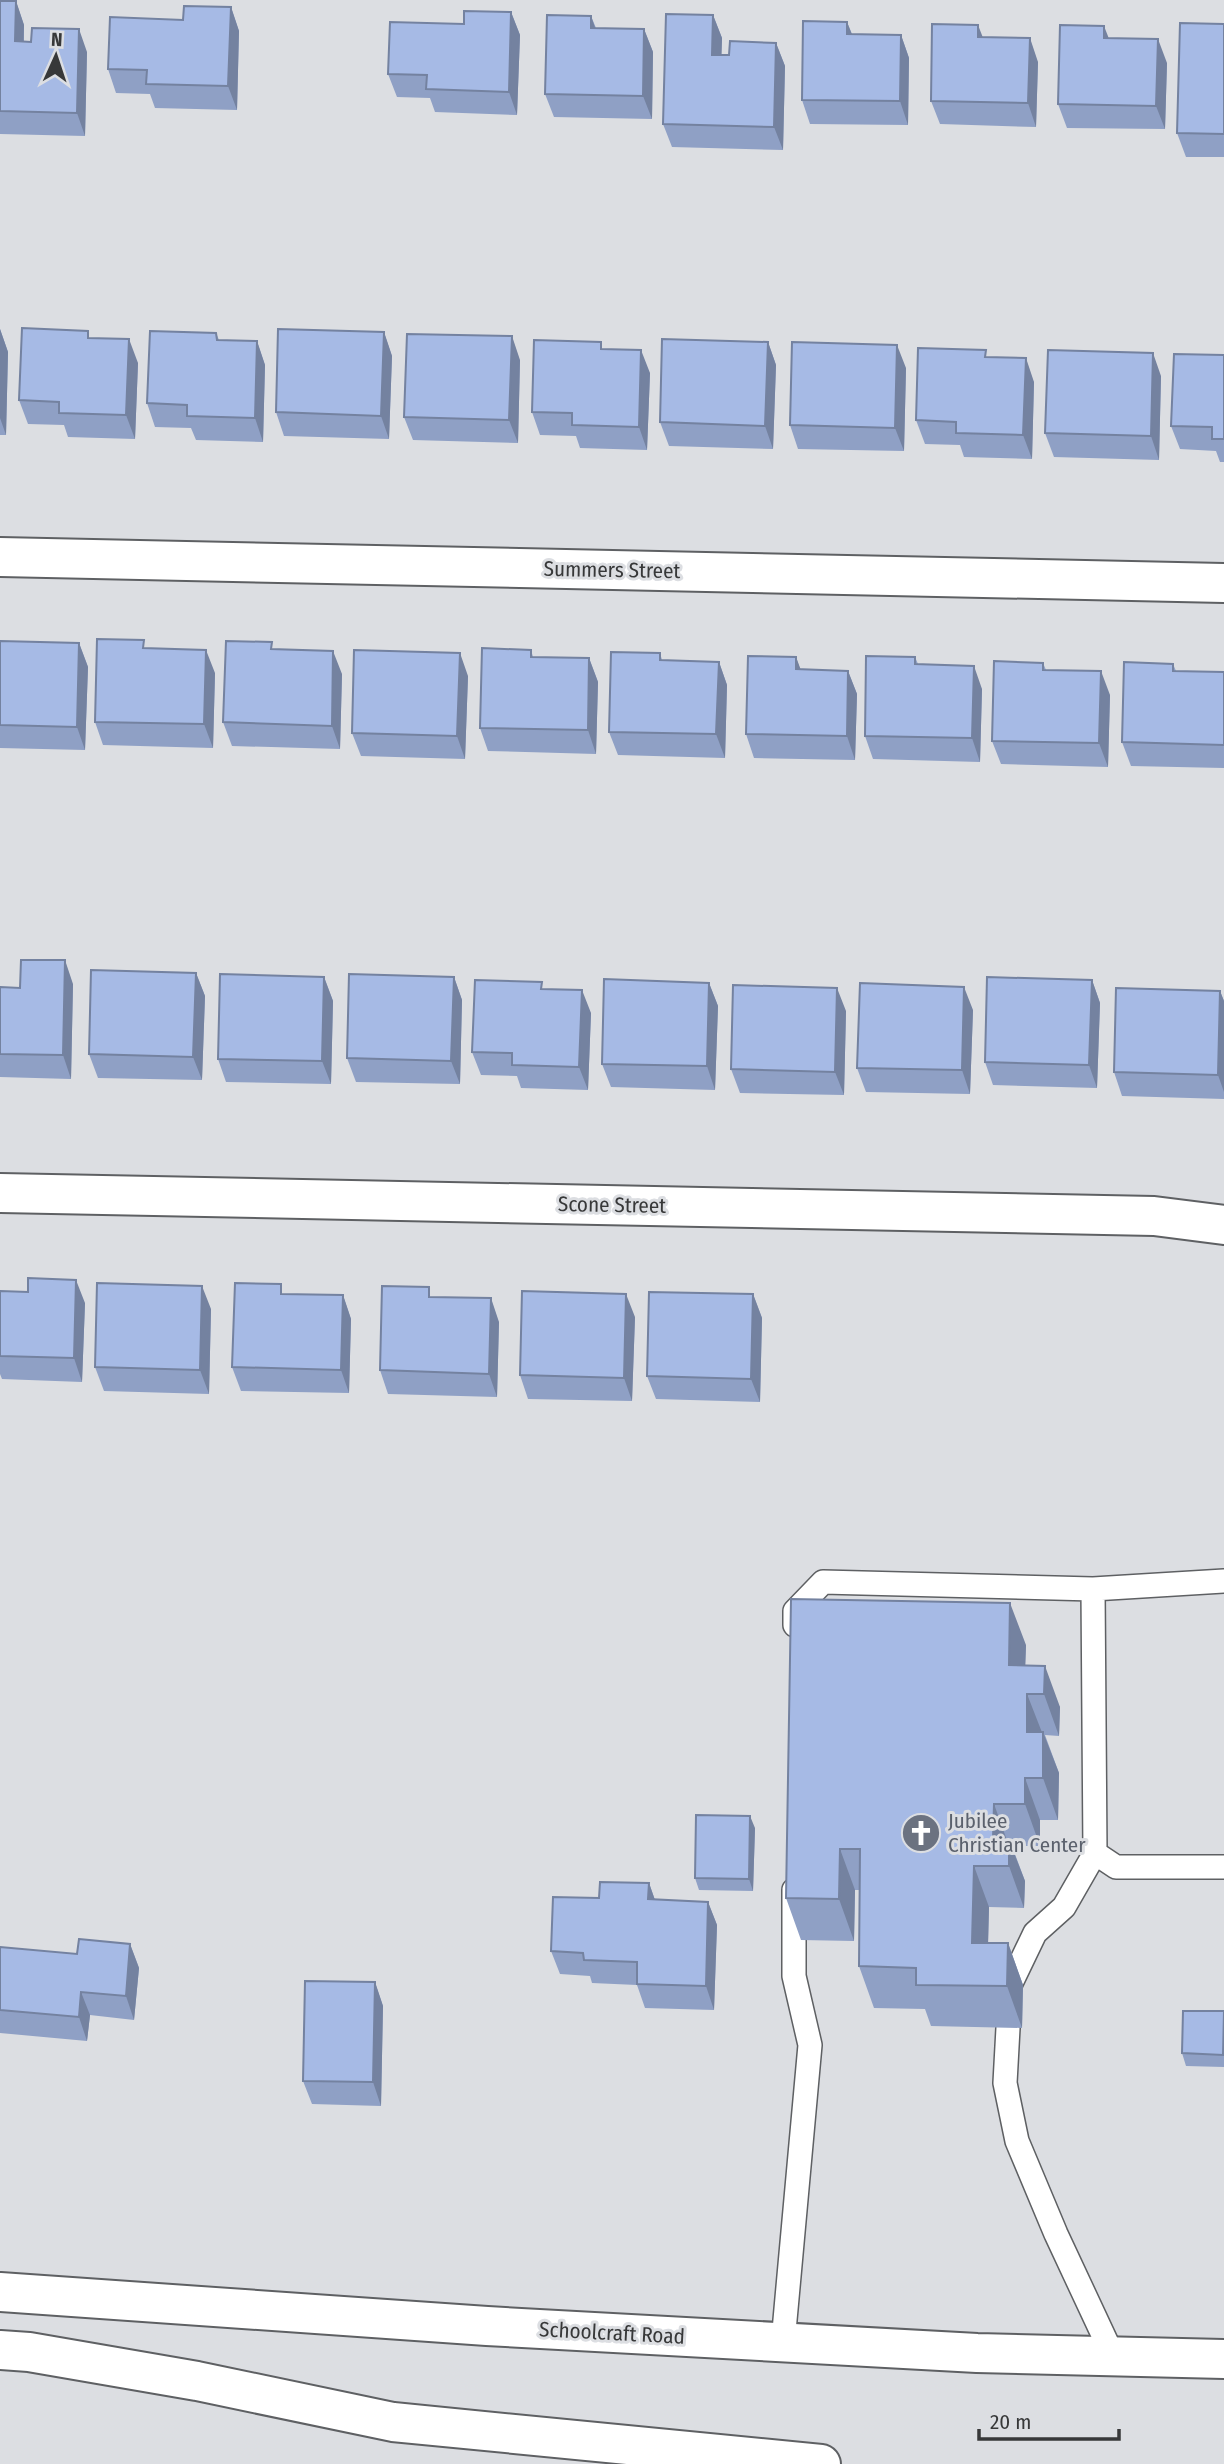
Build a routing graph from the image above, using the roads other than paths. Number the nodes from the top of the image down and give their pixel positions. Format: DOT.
graph roads {
  1 [pos="0,557"];
  2 [pos="1224,583"];
  3 [pos="0,1193"];
  4 [pos="1224,1225"];
  5 [pos="1224,1581"];
  6 [pos="1093,1589"];
  7 [pos="795,1652"];
  8 [pos="1095,1853"];
  9 [pos="1224,1867"];
  10 [pos="794,1868"];
  11 [pos="1010,1985"];
  12 [pos="1008,2028"];
  13 [pos="0,2292"];
  14 [pos="783,2342"];
  15 [pos="0,2350"];
  16 [pos="1113,2356"];
  17 [pos="1224,2359"];
  18 [pos="821,2464"];
  1 -- 2 [label="main road, Summers Street"];
  3 -- 4 [label="main road, Scone Street"];
  5 -- 6 [label="lane"];
  6 -- 7 [label="lane"];
  6 -- 8 [label="lane"];
  8 -- 9 [label="lane"];
  8 -- 11 [label="lane"];
  10 -- 14 [label="lane"];
  12 -- 16 [label="lane"];
  13 -- 14 [label="main road, Schoolcraft Road"];
  14 -- 16 [label="main road, Schoolcraft Road"];
  15 -- 18 [label="main road"];
  16 -- 17 [label="main road, Schoolcraft Road"];
}
